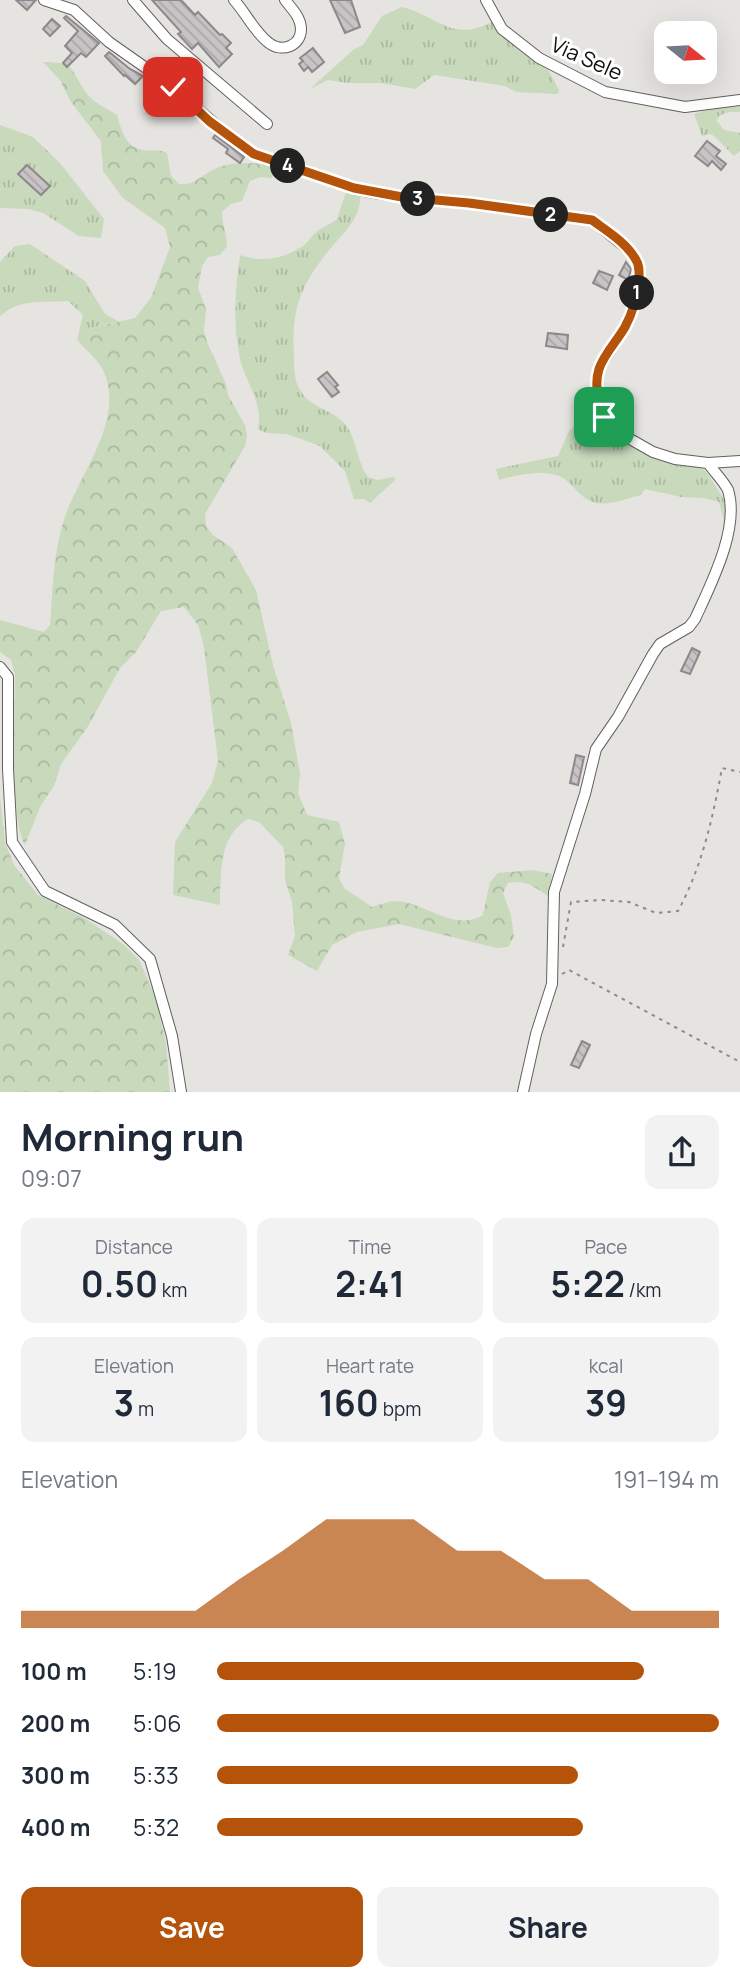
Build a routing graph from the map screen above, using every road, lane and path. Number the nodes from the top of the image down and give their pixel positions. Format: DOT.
graph roads {
  1 [pos="44,0"];
  2 [pos="133,0"];
  3 [pos="234,0"];
  4 [pos="285,0"];
  5 [pos="486,0"];
  6 [pos="740,100"];
  7 [pos="267,124"];
  8 [pos="740,461"];
  9 [pos="708,463"];
  10 [pos="0,667"];
  11 [pos="740,772"];
  12 [pos="563,951"];
  13 [pos="552,984"];
  14 [pos="740,1062"];
  15 [pos="181,1092"];
  16 [pos="523,1092"];
  1 -- 9 [label="street"];
  2 -- 7 [label="street"];
  3 -- 4 [label="street"];
  5 -- 6 [label="street, Via Sele"];
  8 -- 9 [label="street"];
  9 -- 13 [label="street"];
  10 -- 15 [label="street"];
  11 -- 12 [label="path"];
  13 -- 14 [label="path"];
  13 -- 16 [label="street"];
}
